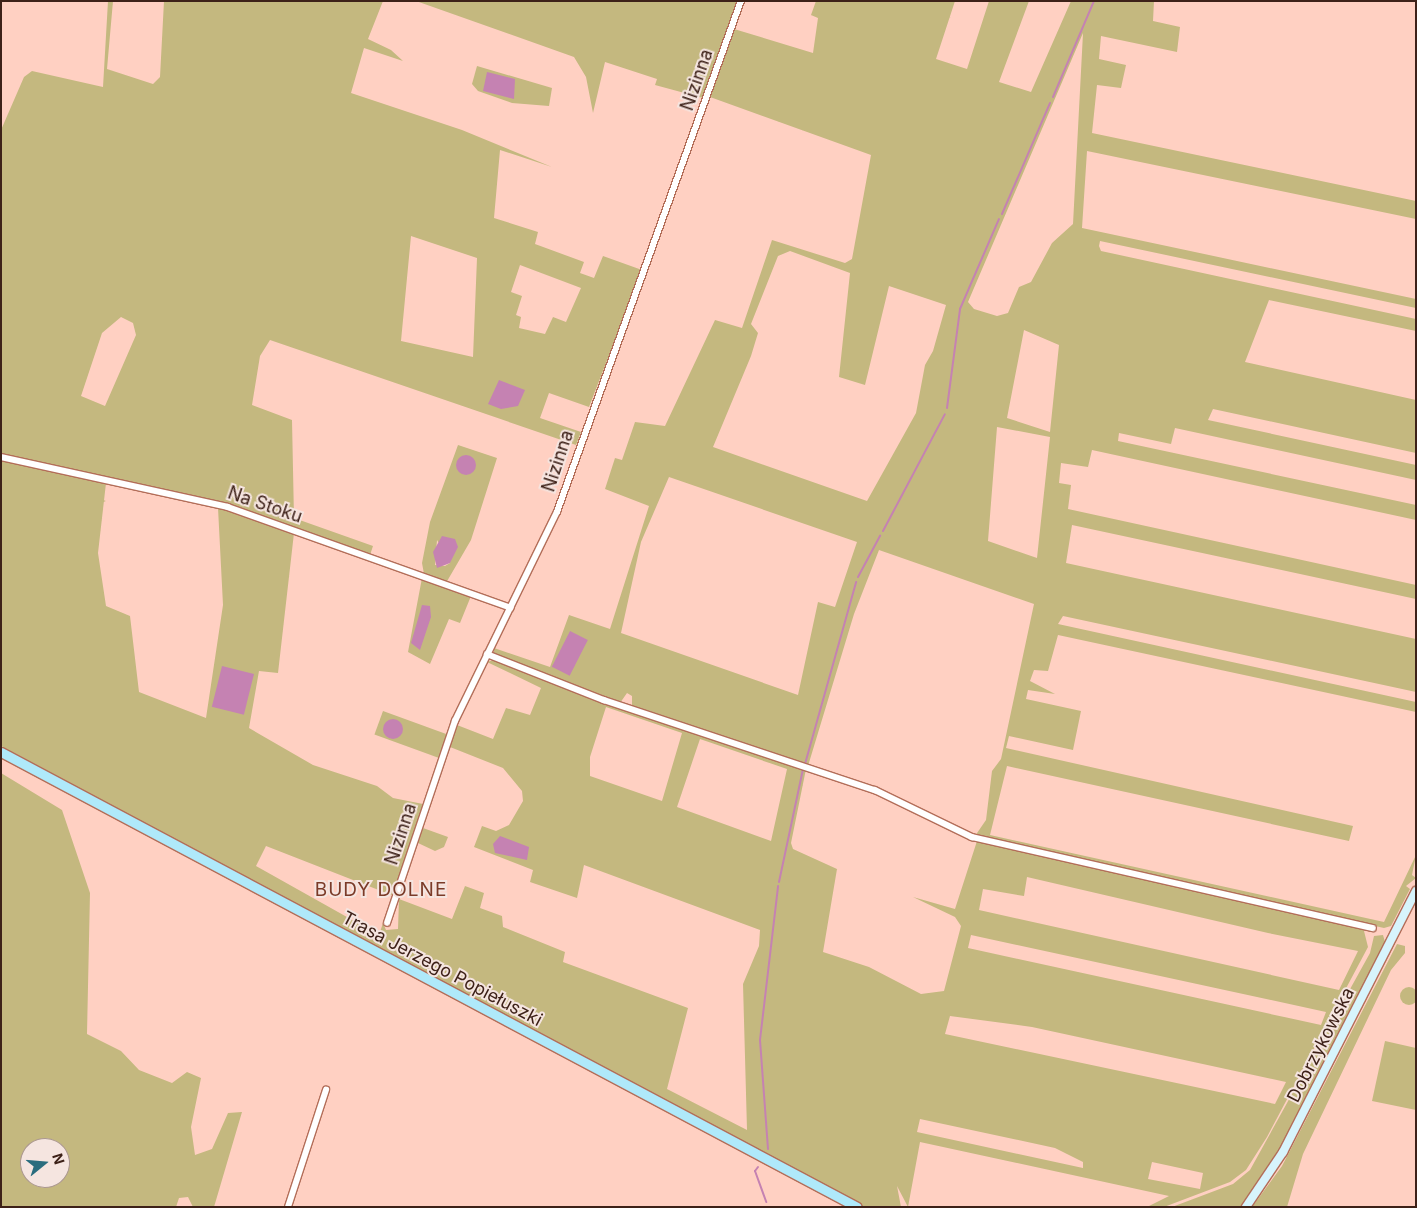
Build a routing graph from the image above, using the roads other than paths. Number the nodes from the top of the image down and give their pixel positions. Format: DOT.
graph roads {
  1 [pos="741,1"];
  2 [pos="1,457"];
  3 [pos="511,608"];
  4 [pos="487,654"];
  5 [pos="1,752"];
  6 [pos="1416,892"];
  7 [pos="387,923"];
  8 [pos="1373,928"];
  9 [pos="326,1090"];
  10 [pos="815,1187"];
  11 [pos="288,1207"];
  12 [pos="845,1207"];
  13 [pos="857,1207"];
  14 [pos="1246,1207"];
  1 -- 3 [label="street, Nizinna"];
  2 -- 3 [label="street, Na Stoku"];
  3 -- 4 [label="street, Nizinna"];
  4 -- 7 [label="street, Nizinna"];
  4 -- 8 [label="street"];
  5 -- 10 [label="main road, Trasa Jerzego Popiełuszki"];
  6 -- 14 [label="main road, Dobrzykowska"];
  9 -- 11 [label="street"];
  10 -- 12 [label="main road, Trasa Jerzego Popiełuszki"];
  10 -- 13 [label="main road, Trasa Jerzego Popiełuszki"];
}
